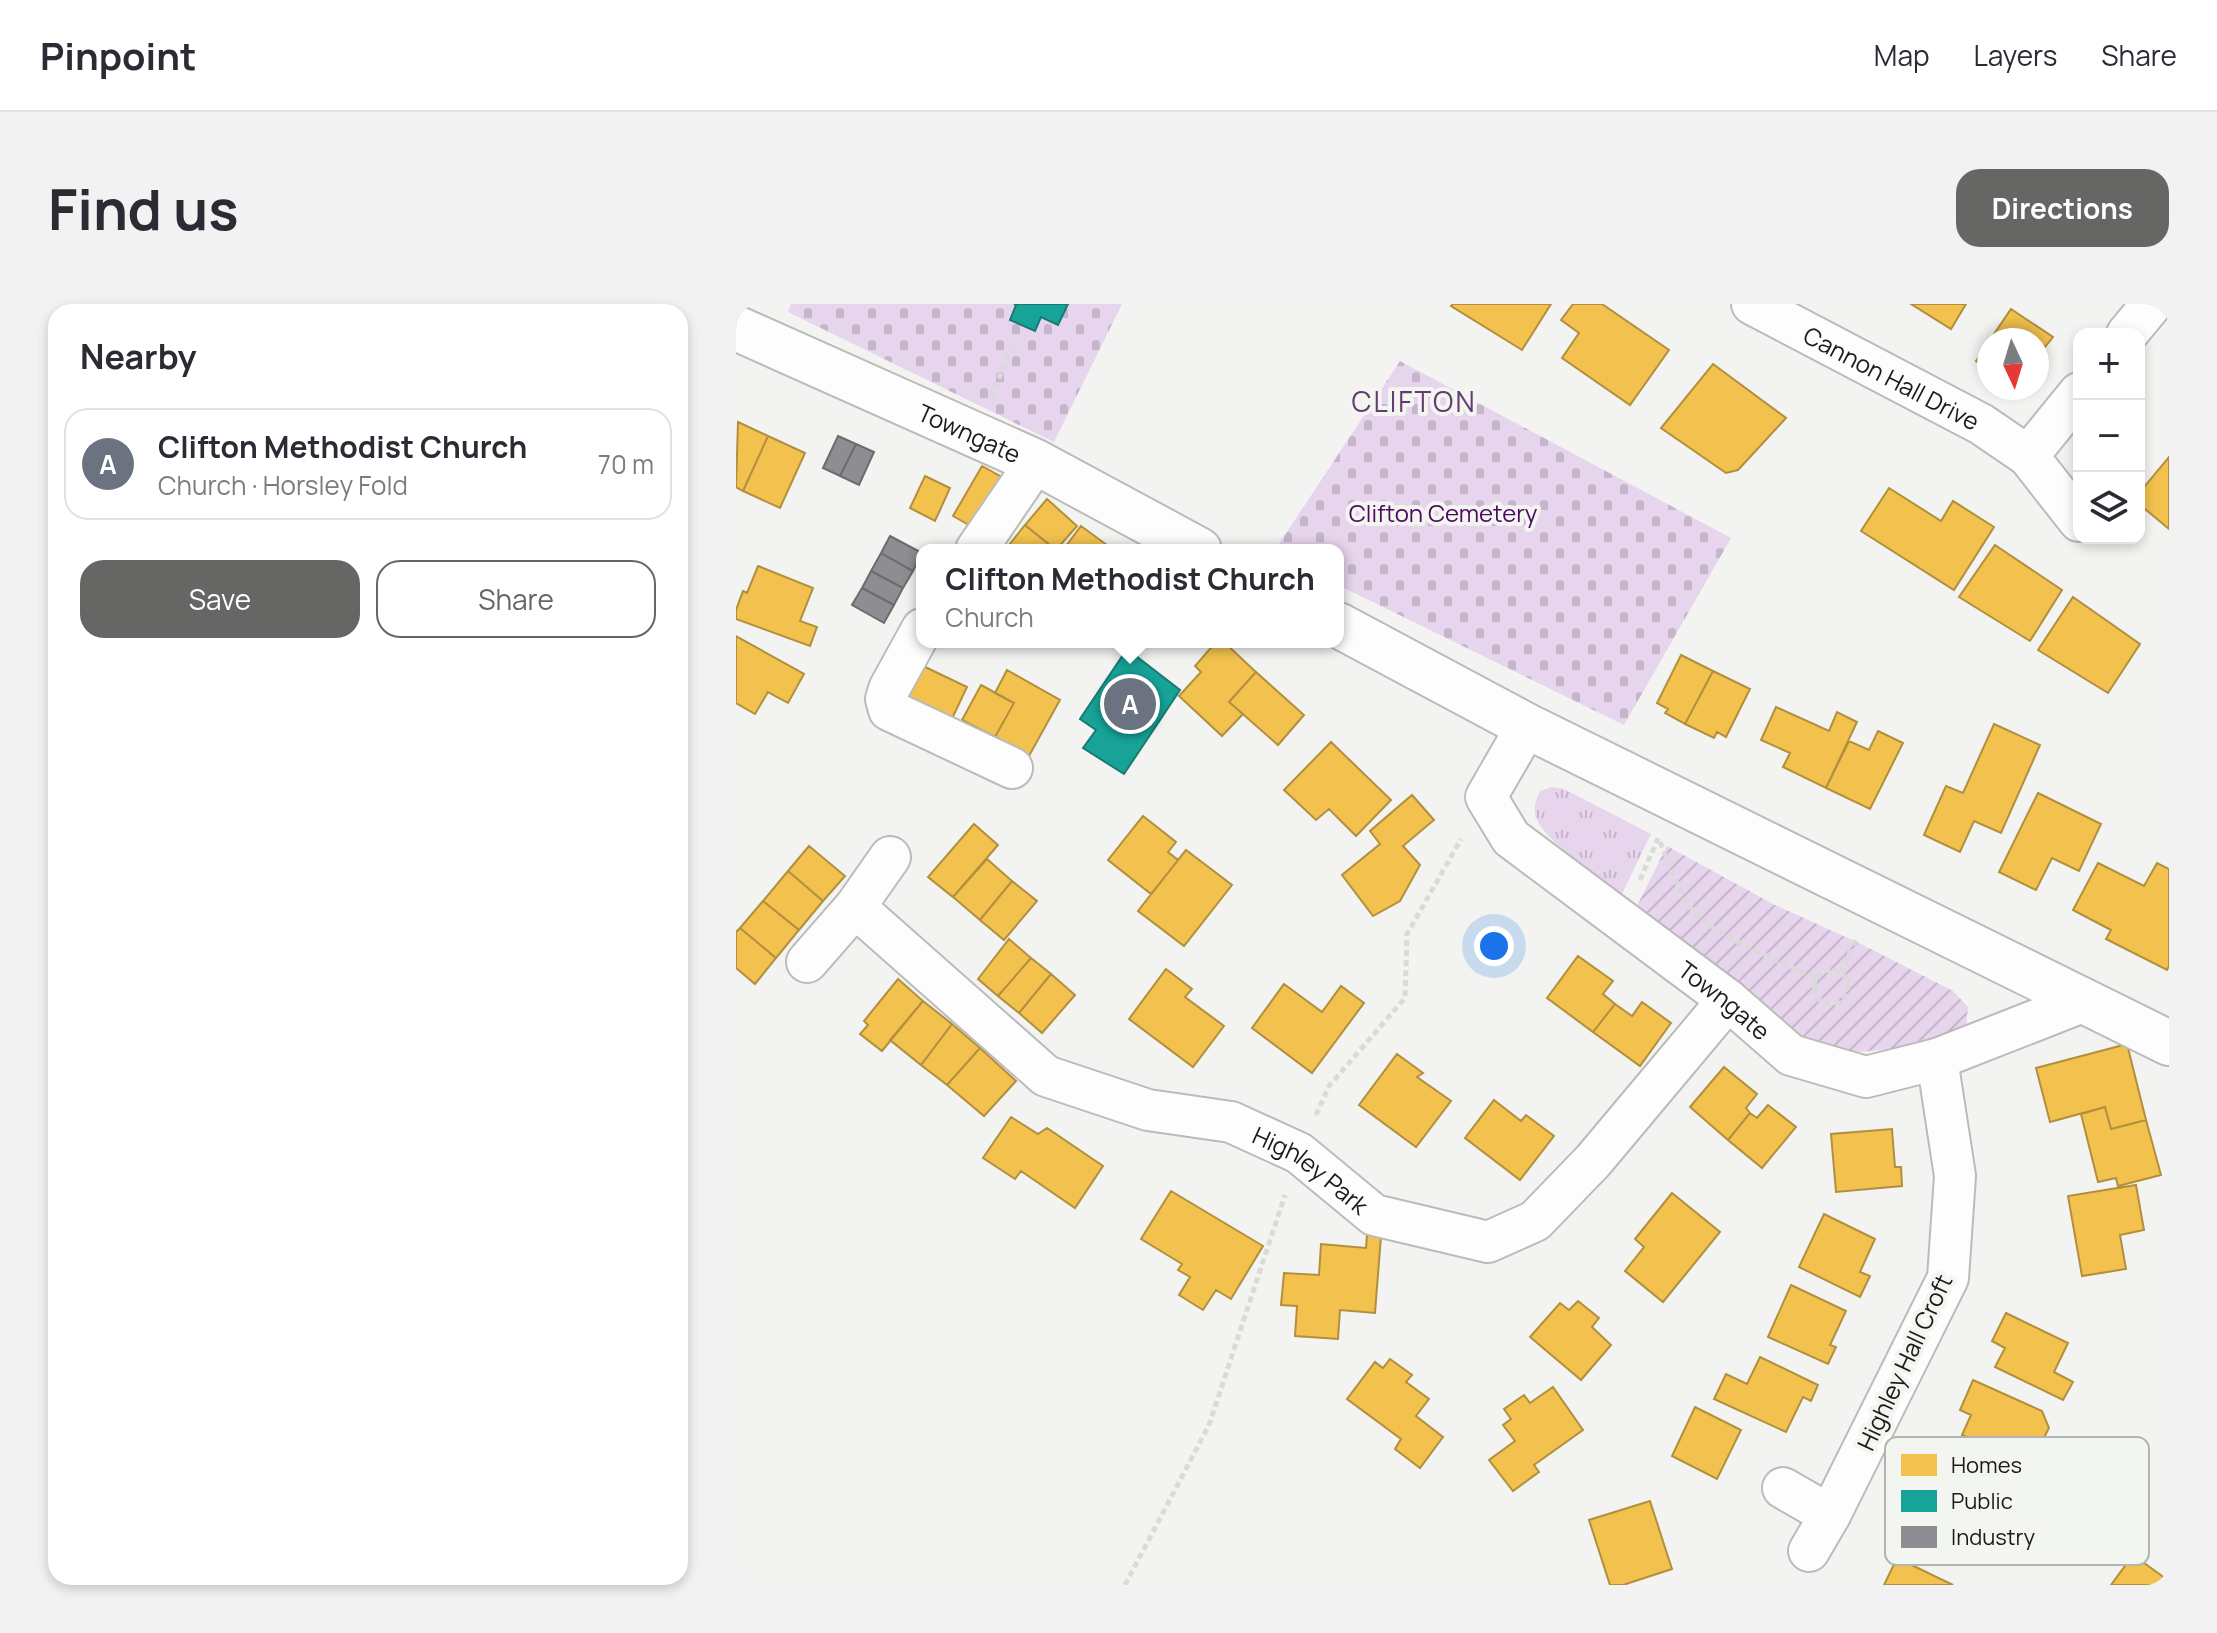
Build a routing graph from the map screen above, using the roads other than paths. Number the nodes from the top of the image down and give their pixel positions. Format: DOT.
graph roads {
  1 [pos="1752,304"];
  2 [pos="2150,304"];
  3 [pos="2169,320"];
  4 [pos="736,328"];
  5 [pos="2132,328"];
  6 [pos="2073,400"];
  7 [pos="2028,456"];
  8 [pos="1036,462"];
  9 [pos="2073,513"];
  10 [pos="980,544"];
  11 [pos="1188,544"];
  12 [pos="1344,628"];
  13 [pos="916,640"];
  14 [pos="1527,726"];
  15 [pos="1012,768"];
  16 [pos="890,857"];
  17 [pos="855,907"];
  18 [pos="807,962"];
  19 [pos="1728,1000"];
  20 [pos="2085,1001"];
  21 [pos="2169,1043"];
  22 [pos="1937,1059"];
  23 [pos="1783,1488"];
  24 [pos="1830,1515"];
  25 [pos="1809,1551"];
  1 -- 7 [label="street, Cannon Hall Drive"];
  2 -- 3 [label="street"];
  2 -- 5 [label="street"];
  4 -- 8 [label="street, Towngate"];
  6 -- 7 [label="street"];
  7 -- 9 [label="street, Cannon Hall Drive"];
  8 -- 10 [label="street"];
  8 -- 11 [label="street, Towngate"];
  12 -- 14 [label="street"];
  13 -- 15 [label="street"];
  14 -- 19 [label="street, Towngate"];
  14 -- 20 [label="street"];
  16 -- 17 [label="street"];
  17 -- 18 [label="street"];
  17 -- 19 [label="street, Highley Park"];
  19 -- 22 [label="street, Towngate"];
  20 -- 21 [label="street"];
  20 -- 22 [label="street, Towngate"];
  22 -- 24 [label="street, Highley Hall Croft"];
  23 -- 24 [label="street"];
  24 -- 25 [label="street, Highley Hall Croft"];
}
